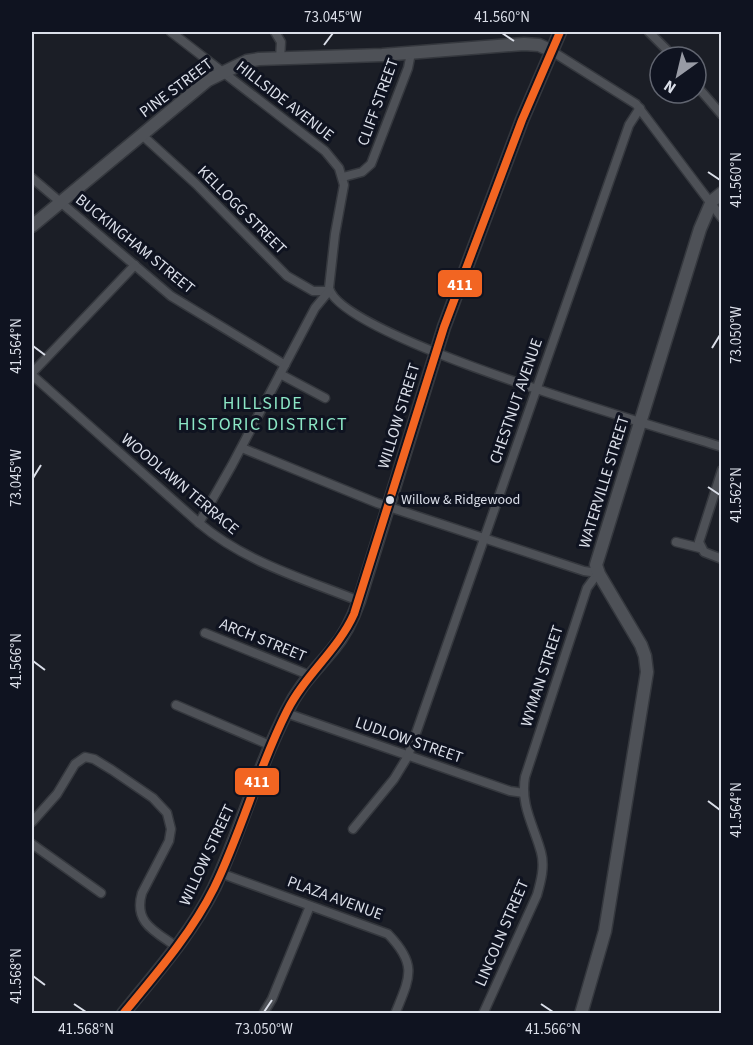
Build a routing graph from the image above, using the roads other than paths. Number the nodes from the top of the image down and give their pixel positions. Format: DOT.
graph roads {
  1 [pos="171,32"];
  2 [pos="275,32"];
  3 [pos="560,32"];
  4 [pos="649,32"];
  5 [pos="662,45"];
  6 [pos="550,50"];
  7 [pos="411,53"];
  8 [pos="280,59"];
  9 [pos="224,72"];
  10 [pos="708,99"];
  11 [pos="640,108"];
  12 [pos="722,115"];
  13 [pos="142,135"];
  14 [pos="343,177"];
  15 [pos="32,178"];
  16 [pos="722,193"];
  17 [pos="60,202"];
  18 [pos="710,203"];
  19 [pos="722,218"];
  20 [pos="32,226"];
  21 [pos="135,265"];
  22 [pos="329,291"];
  23 [pos="436,353"];
  24 [pos="285,365"];
  25 [pos="32,374"];
  26 [pos="280,374"];
  27 [pos="537,389"];
  28 [pos="325,398"];
  29 [pos="640,422"];
  30 [pos="242,447"];
  31 [pos="722,447"];
  32 [pos="722,470"];
  33 [pos="389,507"];
  34 [pos="199,523"];
  35 [pos="484,538"];
  36 [pos="676,542"];
  37 [pos="700,548"];
  38 [pos="722,559"];
  39 [pos="598,573"];
  40 [pos="359,601"];
  41 [pos="205,633"];
  42 [pos="309,675"];
  43 [pos="176,705"];
  44 [pos="286,713"];
  45 [pos="272,746"];
  46 [pos="408,756"];
  47 [pos="524,793"];
  48 [pos="32,822"];
  49 [pos="353,829"];
  50 [pos="32,844"];
  51 [pos="220,873"];
  52 [pos="101,893"];
  53 [pos="310,906"];
  54 [pos="177,947"];
  55 [pos="123,1014"];
  56 [pos="264,1014"];
  57 [pos="395,1014"];
  58 [pos="483,1014"];
  59 [pos="581,1014"];
  1 -- 9 [label="street, HILLSIDE AVENUE"];
  2 -- 8 [label="street"];
  3 -- 6 [label="street, WILLOW STREET"];
  4 -- 5 [label="street"];
  6 -- 7 [label="street, PINE STREET"];
  6 -- 11 [label="street"];
  6 -- 23 [label="street, WILLOW STREET"];
  7 -- 8 [label="street, PINE STREET"];
  7 -- 14 [label="street, CLIFF STREET"];
  8 -- 9 [label="street, PINE STREET"];
  9 -- 13 [label="street, PINE STREET"];
  9 -- 14 [label="street, HILLSIDE AVENUE"];
  10 -- 12 [label="street"];
  11 -- 18 [label="street"];
  11 -- 27 [label="street, CHESTNUT AVENUE"];
  13 -- 17 [label="street, PINE STREET"];
  13 -- 22 [label="street, KELLOGG STREET"];
  14 -- 22 [label="street"];
  15 -- 17 [label="street, BUCKINGHAM STREET"];
  16 -- 18 [label="street"];
  17 -- 20 [label="street, PINE STREET"];
  17 -- 21 [label="street, BUCKINGHAM STREET"];
  18 -- 19 [label="street"];
  18 -- 29 [label="street, WATERVILLE STREET"];
  21 -- 24 [label="street, BUCKINGHAM STREET"];
  21 -- 25 [label="street"];
  22 -- 23 [label="street"];
  22 -- 24 [label="street"];
  23 -- 27 [label="street"];
  23 -- 33 [label="street, WILLOW STREET"];
  24 -- 26 [label="street"];
  25 -- 34 [label="street, WOODLAWN TERRACE"];
  26 -- 28 [label="street"];
  26 -- 30 [label="street"];
  27 -- 29 [label="street"];
  27 -- 35 [label="street, CHESTNUT AVENUE"];
  29 -- 31 [label="street"];
  29 -- 39 [label="street, WATERVILLE STREET"];
  30 -- 33 [label="street"];
  30 -- 34 [label="street"];
  32 -- 37 [label="street"];
  33 -- 35 [label="street"];
  33 -- 40 [label="street, WILLOW STREET"];
  34 -- 40 [label="street, WOODLAWN TERRACE"];
  35 -- 39 [label="street"];
  35 -- 46 [label="street, CHESTNUT AVENUE"];
  36 -- 37 [label="street"];
  37 -- 38 [label="street"];
  39 -- 47 [label="street, WYMAN STREET"];
  39 -- 59 [label="street, WATERVILLE STREET"];
  40 -- 42 [label="street, WILLOW STREET"];
  41 -- 42 [label="street, ARCH STREET"];
  42 -- 44 [label="street, WILLOW STREET"];
  43 -- 45 [label="street"];
  44 -- 45 [label="street, WILLOW STREET"];
  44 -- 46 [label="street, LUDLOW STREET"];
  45 -- 51 [label="street, WILLOW STREET"];
  46 -- 47 [label="street, LUDLOW STREET"];
  46 -- 49 [label="street, CHESTNUT AVENUE"];
  47 -- 58 [label="street, LINCOLN STREET"];
  48 -- 54 [label="street"];
  50 -- 52 [label="street"];
  51 -- 53 [label="street, PLAZA AVENUE"];
  51 -- 54 [label="street, WILLOW STREET"];
  53 -- 56 [label="street"];
  53 -- 57 [label="street, PLAZA AVENUE"];
  54 -- 55 [label="street, WILLOW STREET"];
}
